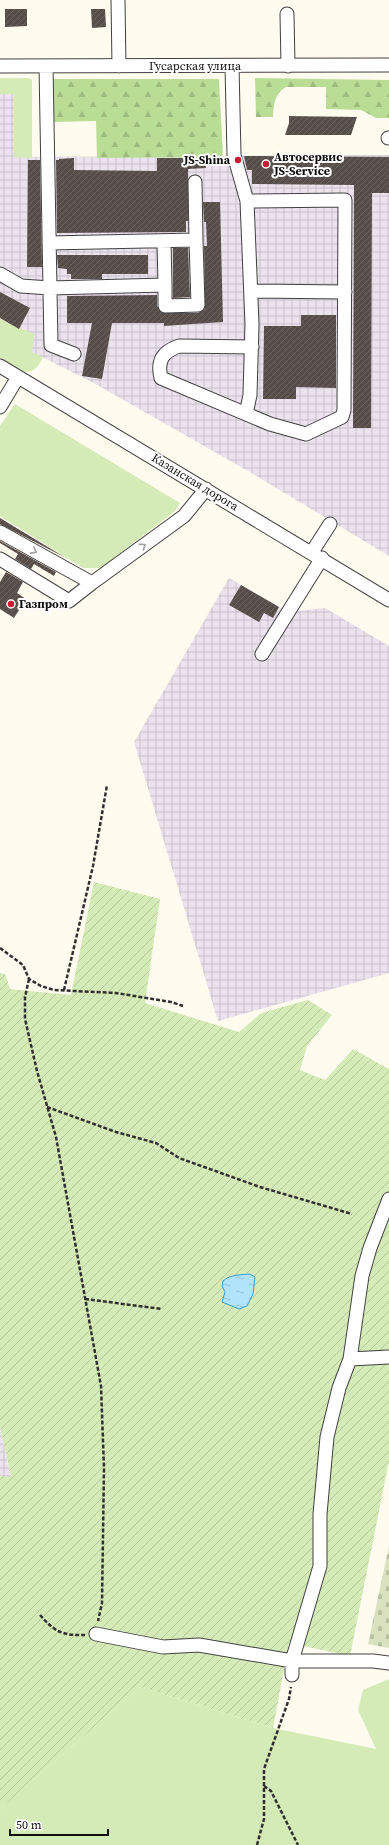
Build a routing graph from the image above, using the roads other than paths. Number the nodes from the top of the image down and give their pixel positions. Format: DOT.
graph roads {
  1 [pos="118,0"];
  2 [pos="287,14"];
  3 [pos="389,65"];
  4 [pos="0,66"];
  5 [pos="46,66"];
  6 [pos="119,66"];
  7 [pos="232,66"];
  8 [pos="288,66"];
  9 [pos="195,182"];
  10 [pos="247,202"];
  11 [pos="196,240"];
  12 [pos="164,241"];
  13 [pos="49,244"];
  14 [pos="0,274"];
  15 [pos="165,285"];
  16 [pos="50,288"];
  17 [pos="251,291"];
  18 [pos="345,292"];
  19 [pos="252,347"];
  20 [pos="74,354"];
  21 [pos="0,366"];
  22 [pos="18,377"];
  23 [pos="0,407"];
  24 [pos="246,414"];
  25 [pos="206,489"];
  26 [pos="330,524"];
  27 [pos="0,532"];
  28 [pos="317,555"];
  29 [pos="0,559"];
  30 [pos="92,583"];
  31 [pos="389,600"];
  32 [pos="262,654"];
  33 [pos="389,1199"];
  34 [pos="389,1357"];
  35 [pos="350,1359"];
  36 [pos="96,1634"];
  37 [pos="292,1661"];
  38 [pos="389,1663"];
  39 [pos="292,1675"];
  1 -- 6 [label="street"];
  2 -- 8 [label="street"];
  3 -- 8 [label="street, Гусарская улица"];
  4 -- 5 [label="street, Гусарская улица"];
  5 -- 6 [label="street, Гусарская улица"];
  5 -- 13 [label="street"];
  6 -- 7 [label="street, Гусарская улица"];
  7 -- 8 [label="street, Гусарская улица"];
  7 -- 10 [label="street"];
  9 -- 11 [label="street"];
  10 -- 17 [label="street"];
  10 -- 18 [label="street"];
  11 -- 12 [label="street"];
  11 -- 15 [label="street"];
  12 -- 13 [label="street"];
  12 -- 15 [label="street"];
  13 -- 16 [label="street"];
  14 -- 16 [label="street"];
  15 -- 16 [label="street"];
  16 -- 20 [label="street"];
  17 -- 18 [label="street"];
  17 -- 19 [label="street"];
  18 -- 24 [label="street"];
  19 -- 24 [label="street"];
  19 -- 24 [label="street"];
  21 -- 22 [label="street, Казанская дорога"];
  22 -- 23 [label="street"];
  22 -- 25 [label="street, Казанская дорога"];
  25 -- 28 [label="street, Казанская дорога"];
  30 -- 25 [label="street, one-way"];
  26 -- 28 [label="street"];
  27 -- 30 [label="street, one-way"];
  28 -- 31 [label="street, Казанская дорога"];
  28 -- 32 [label="street"];
  29 -- 30 [label="street"];
  33 -- 35 [label="street"];
  34 -- 35 [label="street"];
  35 -- 37 [label="street"];
  36 -- 37 [label="street"];
  37 -- 38 [label="street"];
  37 -- 39 [label="street"];
}
